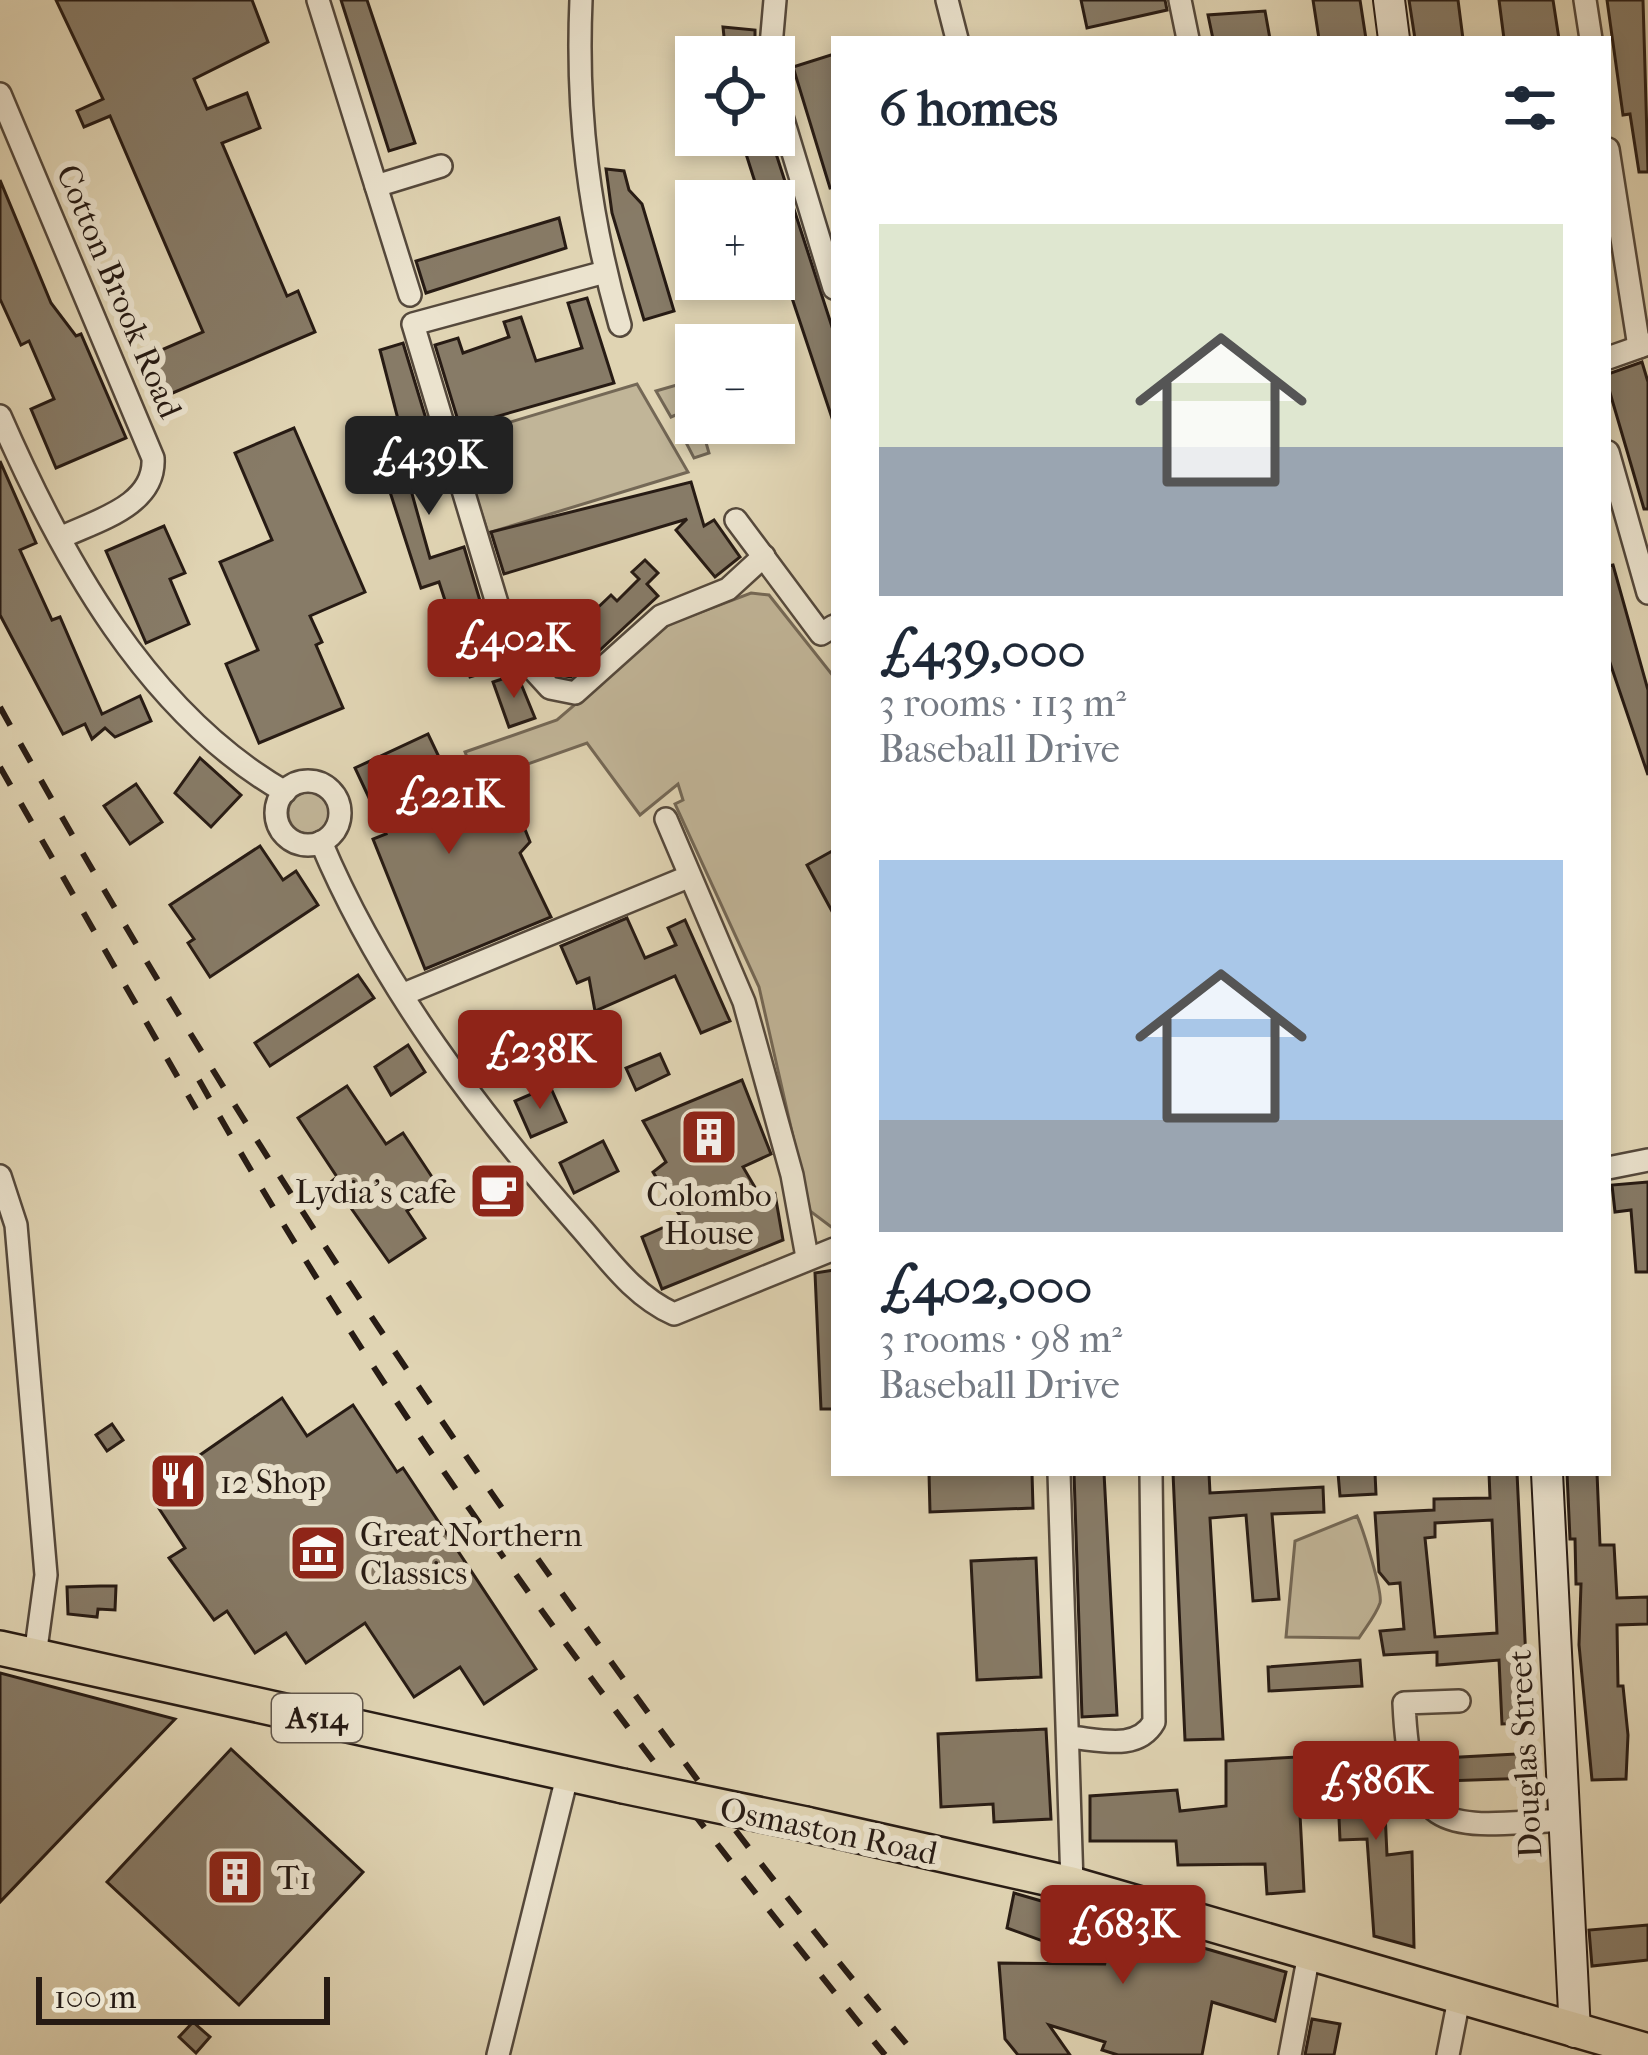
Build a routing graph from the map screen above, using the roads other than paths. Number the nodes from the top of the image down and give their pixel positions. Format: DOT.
graph roads {
  1 [pos="317,0"];
  2 [pos="581,0"];
  3 [pos="775,0"];
  4 [pos="947,0"];
  5 [pos="1180,0"];
  6 [pos="1389,0"];
  7 [pos="1585,0"];
  8 [pos="772,36"];
  9 [pos="956,36"];
  10 [pos="1187,36"];
  11 [pos="1394,36"];
  12 [pos="1591,36"];
  13 [pos="0,94"];
  14 [pos="794,156"];
  15 [pos="441,166"];
  16 [pos="1611,166"];
  17 [pos="376,186"];
  18 [pos="604,272"];
  19 [pos="831,278"];
  20 [pos="410,295"];
  21 [pos="620,325"];
  22 [pos="1643,345"];
  23 [pos="1611,357"];
  24 [pos="0,416"];
  25 [pos="1611,463"];
  26 [pos="736,520"];
  27 [pos="60,538"];
  28 [pos="764,556"];
  29 [pos="1648,593"];
  30 [pos="828,630"];
  31 [pos="285,792"];
  32 [pos="666,819"];
  33 [pos="321,842"];
  34 [pos="688,877"];
  35 [pos="404,994"];
  36 [pos="1648,1160"];
  37 [pos="1611,1167"];
  38 [pos="0,1176"];
  39 [pos="831,1250"];
  40 [pos="807,1257"];
  41 [pos="1059,1476"];
  42 [pos="1151,1476"];
  43 [pos="1547,1476"];
  44 [pos="0,1648"];
  45 [pos="34,1656"];
  46 [pos="1459,1702"];
  47 [pos="1068,1737"];
  48 [pos="568,1773"];
  49 [pos="1562,1820"];
  50 [pos="1072,1883"];
  51 [pos="1309,1954"];
  52 [pos="1459,1999"];
  53 [pos="1575,2032"];
  54 [pos="1637,2051"];
  55 [pos="498,2055"];
  56 [pos="1290,2055"];
  57 [pos="1448,2055"];
  1 -- 17 [label="street"];
  2 -- 18 [label="street"];
  3 -- 8 [label="street"];
  4 -- 9 [label="street"];
  5 -- 10 [label="street"];
  6 -- 11 [label="street"];
  7 -- 12 [label="street"];
  13 -- 27 [label="street, Cotton Brook Road"];
  14 -- 19 [label="street"];
  15 -- 17 [label="street"];
  16 -- 22 [label="street"];
  17 -- 20 [label="street"];
  18 -- 21 [label="street"];
  18 -- 28 [label="street"];
  22 -- 23 [label="street"];
  24 -- 27 [label="street"];
  25 -- 29 [label="street"];
  26 -- 28 [label="street"];
  27 -- 31 [label="street"];
  28 -- 30 [label="street"];
  31 -- 33 [label="street"];
  31 -- 33 [label="street"];
  32 -- 34 [label="street"];
  33 -- 35 [label="street"];
  34 -- 35 [label="street"];
  34 -- 40 [label="street"];
  35 -- 40 [label="street"];
  36 -- 37 [label="street"];
  38 -- 45 [label="street"];
  39 -- 40 [label="street"];
  41 -- 47 [label="street"];
  42 -- 47 [label="street"];
  43 -- 49 [label="street, Douglas Street"];
  44 -- 45 [label="main road, Osmaston Road / A514"];
  45 -- 48 [label="main road, Osmaston Road / A514"];
  46 -- 49 [label="street"];
  47 -- 50 [label="street"];
  48 -- 50 [label="main road, Osmaston Road / A514, bridge"];
  48 -- 55 [label="street"];
  49 -- 53 [label="street, Douglas Street"];
  50 -- 51 [label="main road, Osmaston Road / A514"];
  51 -- 52 [label="main road, Osmaston Road / A514"];
  51 -- 56 [label="street"];
  52 -- 53 [label="main road, Osmaston Road / A514"];
  52 -- 57 [label="street"];
  53 -- 54 [label="main road, Osmaston Road / A514"];
}
